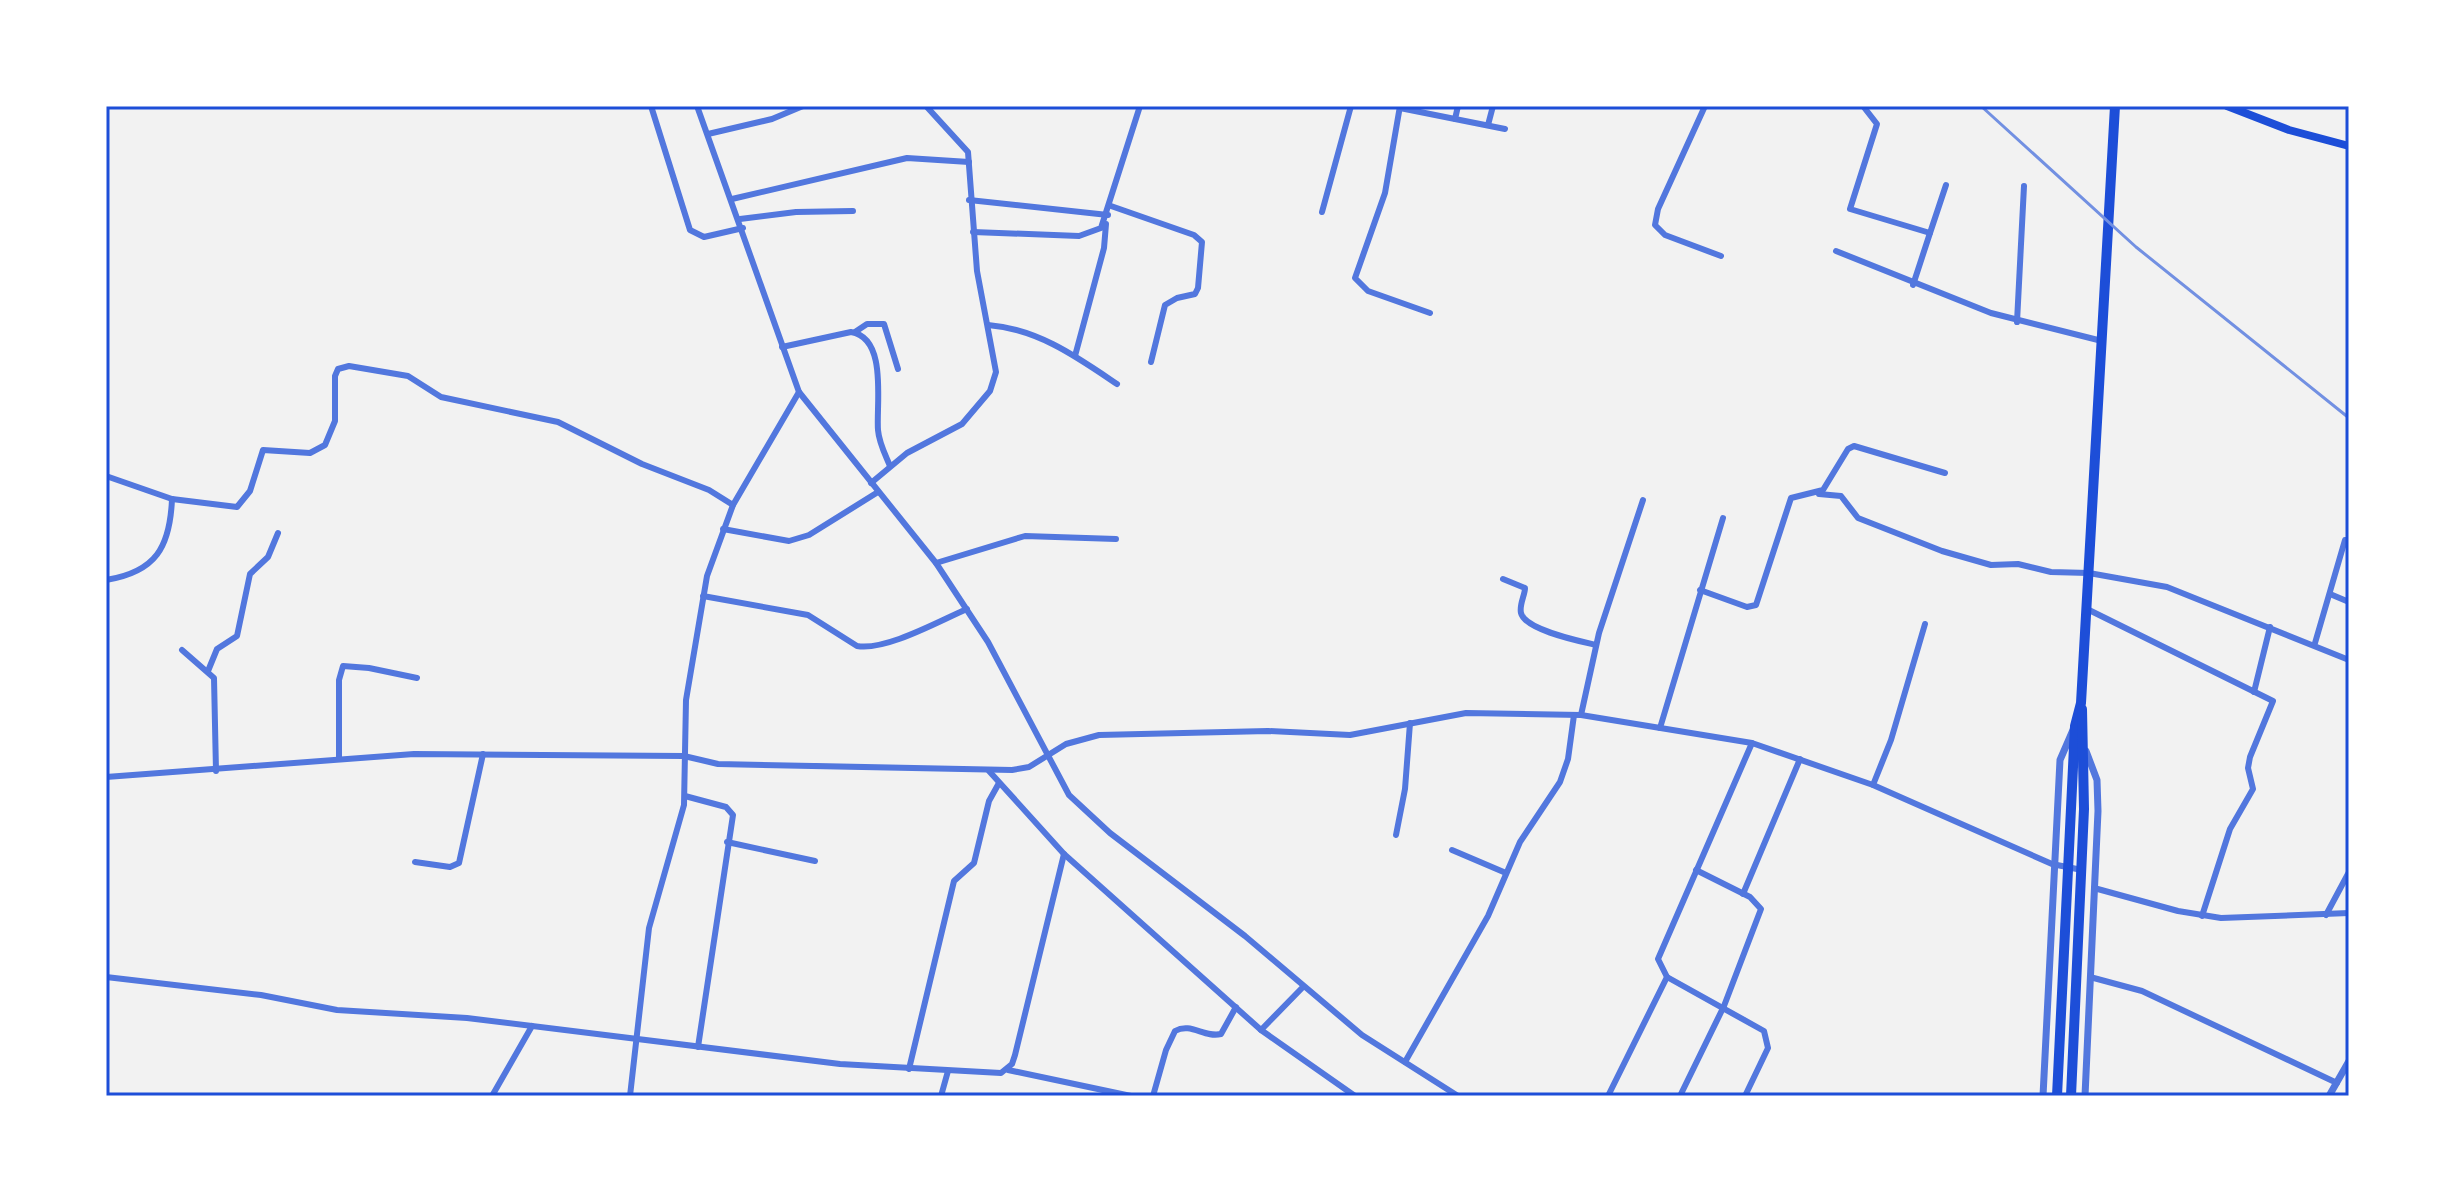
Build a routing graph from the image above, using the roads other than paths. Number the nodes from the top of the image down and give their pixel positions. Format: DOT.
graph roads {
  1 [pos="651,106"];
  2 [pos="697,106"];
  3 [pos="803,106"];
  4 [pos="926,106"];
  5 [pos="1140,106"];
  6 [pos="1351,106"];
  7 [pos="1458,106"];
  8 [pos="1493,106"];
  9 [pos="1705,106"];
  10 [pos="1863,106"];
  11 [pos="2115,106"];
  12 [pos="2227,106"];
  13 [pos="2258,106"];
  14 [pos="1400,107"];
  15 [pos="2252,116"];
  16 [pos="1455,119"];
  17 [pos="1488,125"];
  18 [pos="1505,129"];
  19 [pos="708,134"];
  20 [pos="2349,146"];
  21 [pos="969,162"];
  22 [pos="1946,185"];
  23 [pos="2024,186"];
  24 [pos="732,199"];
  25 [pos="969,200"];
  26 [pos="1111,206"];
  27 [pos="853,211"];
  28 [pos="1322,212"];
  29 [pos="1107,218"];
  30 [pos="740,219"];
  31 [pos="743,228"];
  32 [pos="973,232"];
  33 [pos="1930,233"];
  34 [pos="1836,251"];
  35 [pos="1721,256"];
  36 [pos="1913,285"];
  37 [pos="1430,313"];
  38 [pos="2017,322"];
  39 [pos="988,325"];
  40 [pos="855,332"];
  41 [pos="2102,341"];
  42 [pos="782,347"];
  43 [pos="1075,356"];
  44 [pos="1151,362"];
  45 [pos="898,369"];
  46 [pos="1117,384"];
  47 [pos="799,392"];
  48 [pos="890,466"];
  49 [pos="1945,473"];
  50 [pos="106,476"];
  51 [pos="871,483"];
  52 [pos="878,492"];
  53 [pos="1819,494"];
  54 [pos="172,499"];
  55 [pos="1643,500"];
  56 [pos="733,505"];
  57 [pos="1723,518"];
  58 [pos="723,529"];
  59 [pos="278,533"];
  60 [pos="1116,539"];
  61 [pos="2345,540"];
  62 [pos="936,563"];
  63 [pos="2089,573"];
  64 [pos="1503,579"];
  65 [pos="106,580"];
  66 [pos="1700,590"];
  67 [pos="2330,594"];
  68 [pos="703,596"];
  69 [pos="2349,602"];
  70 [pos="967,609"];
  71 [pos="2087,609"];
  72 [pos="1925,624"];
  73 [pos="2270,627"];
  74 [pos="2315,643"];
  75 [pos="1596,645"];
  76 [pos="182,650"];
  77 [pos="2349,660"];
  78 [pos="208,671"];
  79 [pos="417,678"];
  80 [pos="2254,692"];
  81 [pos="2081,703"];
  82 [pos="1578,715"];
  83 [pos="1410,723"];
  84 [pos="2075,726"];
  85 [pos="1660,728"];
  86 [pos="1752,743"];
  87 [pos="2086,751"];
  88 [pos="483,754"];
  89 [pos="684,756"];
  90 [pos="1047,756"];
  91 [pos="339,758"];
  92 [pos="1800,759"];
  93 [pos="216,771"];
  94 [pos="989,771"];
  95 [pos="106,777"];
  96 [pos="999,783"];
  97 [pos="1873,785"];
  98 [pos="685,796"];
  99 [pos="1396,835"];
  100 [pos="727,842"];
  101 [pos="1452,850"];
  102 [pos="1064,854"];
  103 [pos="815,861"];
  104 [pos="415,862"];
  105 [pos="2052,864"];
  106 [pos="2067,867"];
  107 [pos="1696,870"];
  108 [pos="2082,870"];
  109 [pos="2349,872"];
  110 [pos="1506,873"];
  111 [pos="2094,888"];
  112 [pos="1743,894"];
  113 [pos="2349,913"];
  114 [pos="2326,915"];
  115 [pos="2202,916"];
  116 [pos="2050,924"];
  117 [pos="2064,930"];
  118 [pos="2078,937"];
  119 [pos="106,977"];
  120 [pos="1667,977"];
  121 [pos="2090,977"];
  122 [pos="1302,988"];
  123 [pos="1724,1006"];
  124 [pos="1236,1007"];
  125 [pos="532,1026"];
  126 [pos="1261,1030"];
  127 [pos="637,1039"];
  128 [pos="698,1047"];
  129 [pos="1405,1062"];
  130 [pos="2348,1067"];
  131 [pos="909,1069"];
  132 [pos="1008,1070"];
  133 [pos="948,1071"];
  134 [pos="2337,1083"];
  135 [pos="492,1096"];
  136 [pos="630,1096"];
  137 [pos="941,1096"];
  138 [pos="1131,1096"];
  139 [pos="1153,1096"];
  140 [pos="1355,1096"];
  141 [pos="1458,1096"];
  142 [pos="1608,1096"];
  143 [pos="1680,1096"];
  144 [pos="1745,1096"];
  145 [pos="2043,1096"];
  146 [pos="2057,1096"];
  147 [pos="2071,1096"];
  148 [pos="2085,1096"];
  149 [pos="2329,1096"];
  1 -- 31 [label="street"];
  2 -- 19 [label="street"];
  3 -- 19 [label="street"];
  4 -- 21 [label="street"];
  5 -- 26 [label="street"];
  6 -- 28 [label="street"];
  7 -- 16 [label="street"];
  8 -- 17 [label="street"];
  9 -- 35 [label="street"];
  10 -- 33 [label="street"];
  11 -- 41 [label="highway"];
  12 -- 15 [label="main road"];
  13 -- 15 [label="street"];
  14 -- 16 [label="street"];
  14 -- 37 [label="street"];
  15 -- 20 [label="main road"];
  16 -- 17 [label="street"];
  17 -- 18 [label="street"];
  19 -- 24 [label="street"];
  21 -- 24 [label="street"];
  21 -- 25 [label="street"];
  22 -- 33 [label="street"];
  23 -- 38 [label="street"];
  24 -- 30 [label="street"];
  25 -- 29 [label="street"];
  25 -- 32 [label="street"];
  26 -- 29 [label="street"];
  26 -- 44 [label="street"];
  27 -- 30 [label="street"];
  29 -- 32 [label="street"];
  29 -- 43 [label="street"];
  30 -- 31 [label="street"];
  31 -- 42 [label="street"];
  32 -- 39 [label="street"];
  33 -- 36 [label="street"];
  34 -- 36 [label="street"];
  36 -- 38 [label="street"];
  38 -- 41 [label="street"];
  39 -- 43 [label="street"];
  39 -- 48 [label="street"];
  40 -- 42 [label="street"];
  40 -- 45 [label="street"];
  40 -- 48 [label="street"];
  41 -- 63 [label="highway"];
  42 -- 47 [label="street"];
  43 -- 46 [label="street"];
  47 -- 51 [label="street"];
  47 -- 56 [label="street"];
  48 -- 51 [label="street"];
  49 -- 53 [label="street"];
  50 -- 54 [label="street"];
  51 -- 52 [label="street"];
  52 -- 58 [label="street"];
  52 -- 62 [label="street"];
  53 -- 63 [label="street"];
  53 -- 66 [label="street"];
  54 -- 56 [label="street"];
  54 -- 65 [label="street"];
  55 -- 75 [label="street"];
  56 -- 58 [label="street"];
  57 -- 66 [label="street"];
  58 -- 68 [label="street"];
  59 -- 78 [label="street"];
  60 -- 62 [label="street"];
  61 -- 67 [label="street"];
  62 -- 70 [label="street"];
  63 -- 71 [label="highway"];
  63 -- 73 [label="street"];
  64 -- 75 [label="street"];
  66 -- 85 [label="street"];
  67 -- 69 [label="street"];
  67 -- 74 [label="street"];
  68 -- 70 [label="street"];
  68 -- 89 [label="street"];
  70 -- 90 [label="street"];
  71 -- 80 [label="street"];
  71 -- 81 [label="highway"];
  72 -- 97 [label="street"];
  73 -- 74 [label="street"];
  73 -- 80 [label="street"];
  74 -- 77 [label="street"];
  75 -- 82 [label="street"];
  76 -- 78 [label="street"];
  78 -- 93 [label="street"];
  79 -- 91 [label="street"];
  80 -- 115 [label="street"];
  81 -- 84 [label="highway"];
  81 -- 87 [label="highway"];
  82 -- 83 [label="street"];
  82 -- 85 [label="street"];
  82 -- 110 [label="street"];
  83 -- 90 [label="street"];
  83 -- 99 [label="street"];
  84 -- 105 [label="street"];
  84 -- 106 [label="highway"];
  85 -- 86 [label="street"];
  86 -- 92 [label="street"];
  86 -- 107 [label="street"];
  87 -- 108 [label="highway"];
  87 -- 111 [label="street"];
  88 -- 89 [label="street"];
  88 -- 91 [label="street"];
  88 -- 104 [label="street"];
  89 -- 94 [label="street"];
  89 -- 98 [label="street"];
  90 -- 94 [label="street"];
  90 -- 122 [label="street"];
  91 -- 93 [label="street"];
  92 -- 97 [label="street"];
  92 -- 112 [label="street"];
  93 -- 95 [label="street"];
  94 -- 96 [label="street"];
  96 -- 102 [label="street"];
  96 -- 131 [label="street"];
  97 -- 105 [label="street"];
  98 -- 100 [label="street"];
  98 -- 127 [label="street"];
  100 -- 103 [label="street"];
  100 -- 128 [label="street"];
  101 -- 110 [label="street"];
  102 -- 124 [label="street"];
  102 -- 132 [label="street"];
  105 -- 106 [label="street"];
  105 -- 116 [label="street"];
  106 -- 108 [label="street"];
  106 -- 117 [label="highway"];
  107 -- 112 [label="street"];
  107 -- 120 [label="street"];
  108 -- 118 [label="highway"];
  109 -- 114 [label="street"];
  110 -- 129 [label="street"];
  111 -- 115 [label="street"];
  111 -- 121 [label="street"];
  112 -- 123 [label="street"];
  113 -- 114 [label="street"];
  114 -- 115 [label="street"];
  116 -- 117 [label="highway"];
  116 -- 145 [label="street"];
  117 -- 118 [label="highway"];
  117 -- 146 [label="highway"];
  118 -- 147 [label="highway"];
  119 -- 125 [label="street"];
  120 -- 123 [label="street"];
  120 -- 142 [label="street"];
  121 -- 134 [label="street"];
  121 -- 148 [label="street"];
  122 -- 126 [label="street"];
  122 -- 129 [label="street"];
  123 -- 143 [label="street"];
  123 -- 144 [label="street"];
  124 -- 126 [label="street"];
  124 -- 139 [label="street"];
  125 -- 127 [label="street"];
  125 -- 135 [label="street"];
  126 -- 140 [label="street"];
  127 -- 128 [label="street"];
  127 -- 136 [label="street"];
  128 -- 131 [label="street"];
  129 -- 141 [label="street"];
  130 -- 134 [label="street"];
  131 -- 133 [label="street"];
  132 -- 133 [label="street"];
  132 -- 138 [label="street"];
  133 -- 137 [label="street"];
  134 -- 149 [label="street"];
}
